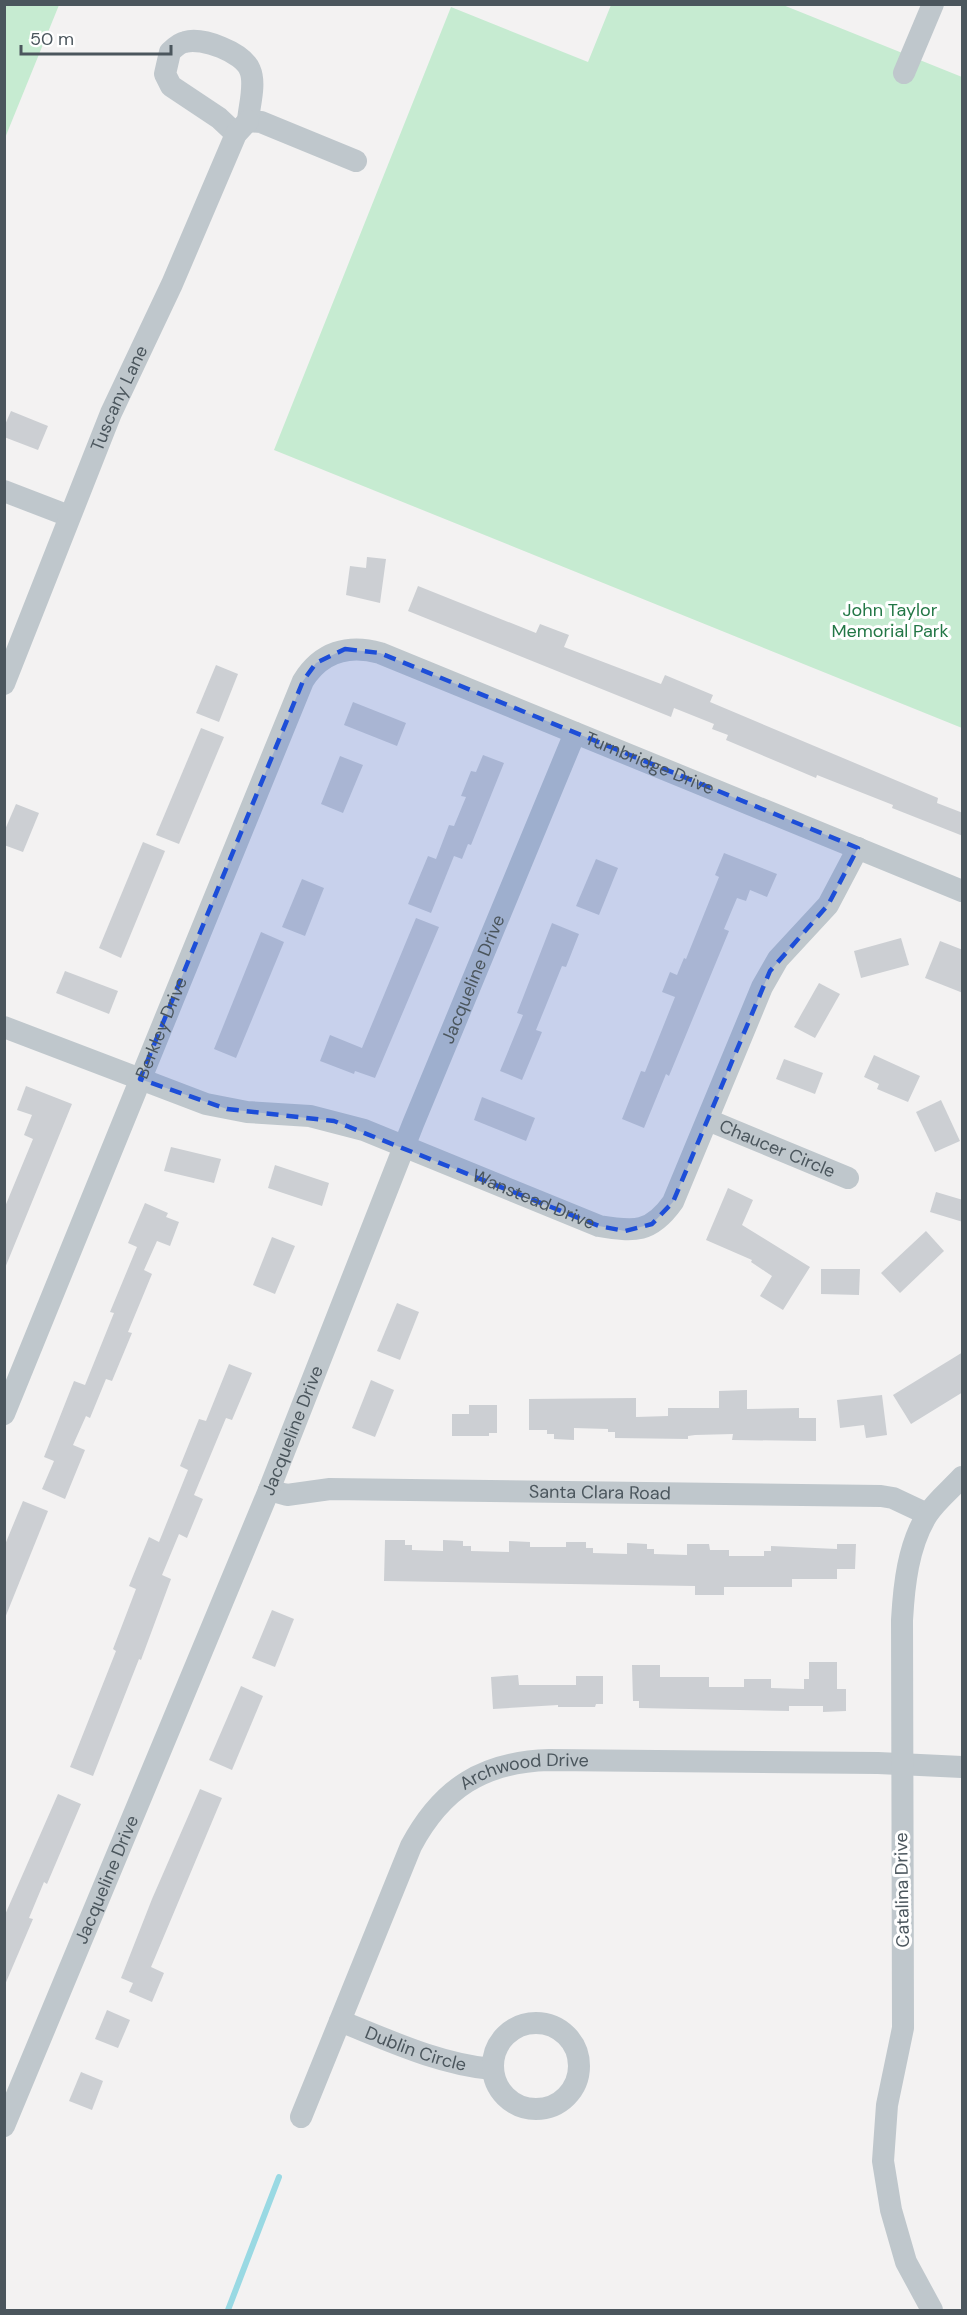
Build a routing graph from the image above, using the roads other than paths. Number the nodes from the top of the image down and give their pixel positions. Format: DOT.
graph roads {
  1 [pos="933,4"];
  2 [pos="904,73"];
  3 [pos="356,161"];
  4 [pos="4,491"];
  5 [pos="69,516"];
  6 [pos="334,652"];
  7 [pos="4,684"];
  8 [pos="575,733"];
  9 [pos="858,848"];
  10 [pos="963,891"];
  11 [pos="4,1027"];
  12 [pos="140,1079"];
  13 [pos="708,1120"];
  14 [pos="405,1147"];
  15 [pos="848,1178"];
  16 [pos="4,1414"];
  17 [pos="963,1477"];
  18 [pos="269,1490"];
  19 [pos="927,1514"];
  20 [pos="901,1764"];
  21 [pos="963,1767"];
  22 [pos="340,2021"];
  23 [pos="492,2069"];
  24 [pos="301,2117"];
  25 [pos="4,2126"];
  26 [pos="932,2310"];
  1 -- 2 [label="street"];
  3 -- 5 [label="street, Tuscany Lane"];
  4 -- 5 [label="street"];
  5 -- 7 [label="street, Tuscany Lane"];
  6 -- 8 [label="street, Turnbridge Drive"];
  6 -- 12 [label="street, Berkley Drive"];
  8 -- 9 [label="street, Turnbridge Drive"];
  8 -- 14 [label="street, Jacqueline Drive"];
  9 -- 10 [label="street, Turnbridge Drive"];
  9 -- 13 [label="street, Wanstead Drive"];
  11 -- 12 [label="street, Wanstead Drive"];
  12 -- 14 [label="street, Wanstead Drive"];
  12 -- 16 [label="street, Berkley Drive"];
  13 -- 14 [label="street, Wanstead Drive"];
  13 -- 15 [label="street, Chaucer Circle"];
  14 -- 18 [label="street, Jacqueline Drive"];
  17 -- 19 [label="street, Catalina Drive"];
  18 -- 19 [label="street, Santa Clara Road"];
  18 -- 25 [label="street, Jacqueline Drive"];
  19 -- 20 [label="street, Catalina Drive"];
  20 -- 21 [label="street, Archwood Drive"];
  20 -- 22 [label="street, Archwood Drive"];
  20 -- 26 [label="street, Catalina Drive"];
  22 -- 23 [label="street, Dublin Circle"];
  22 -- 24 [label="street, Archwood Drive"];
}
